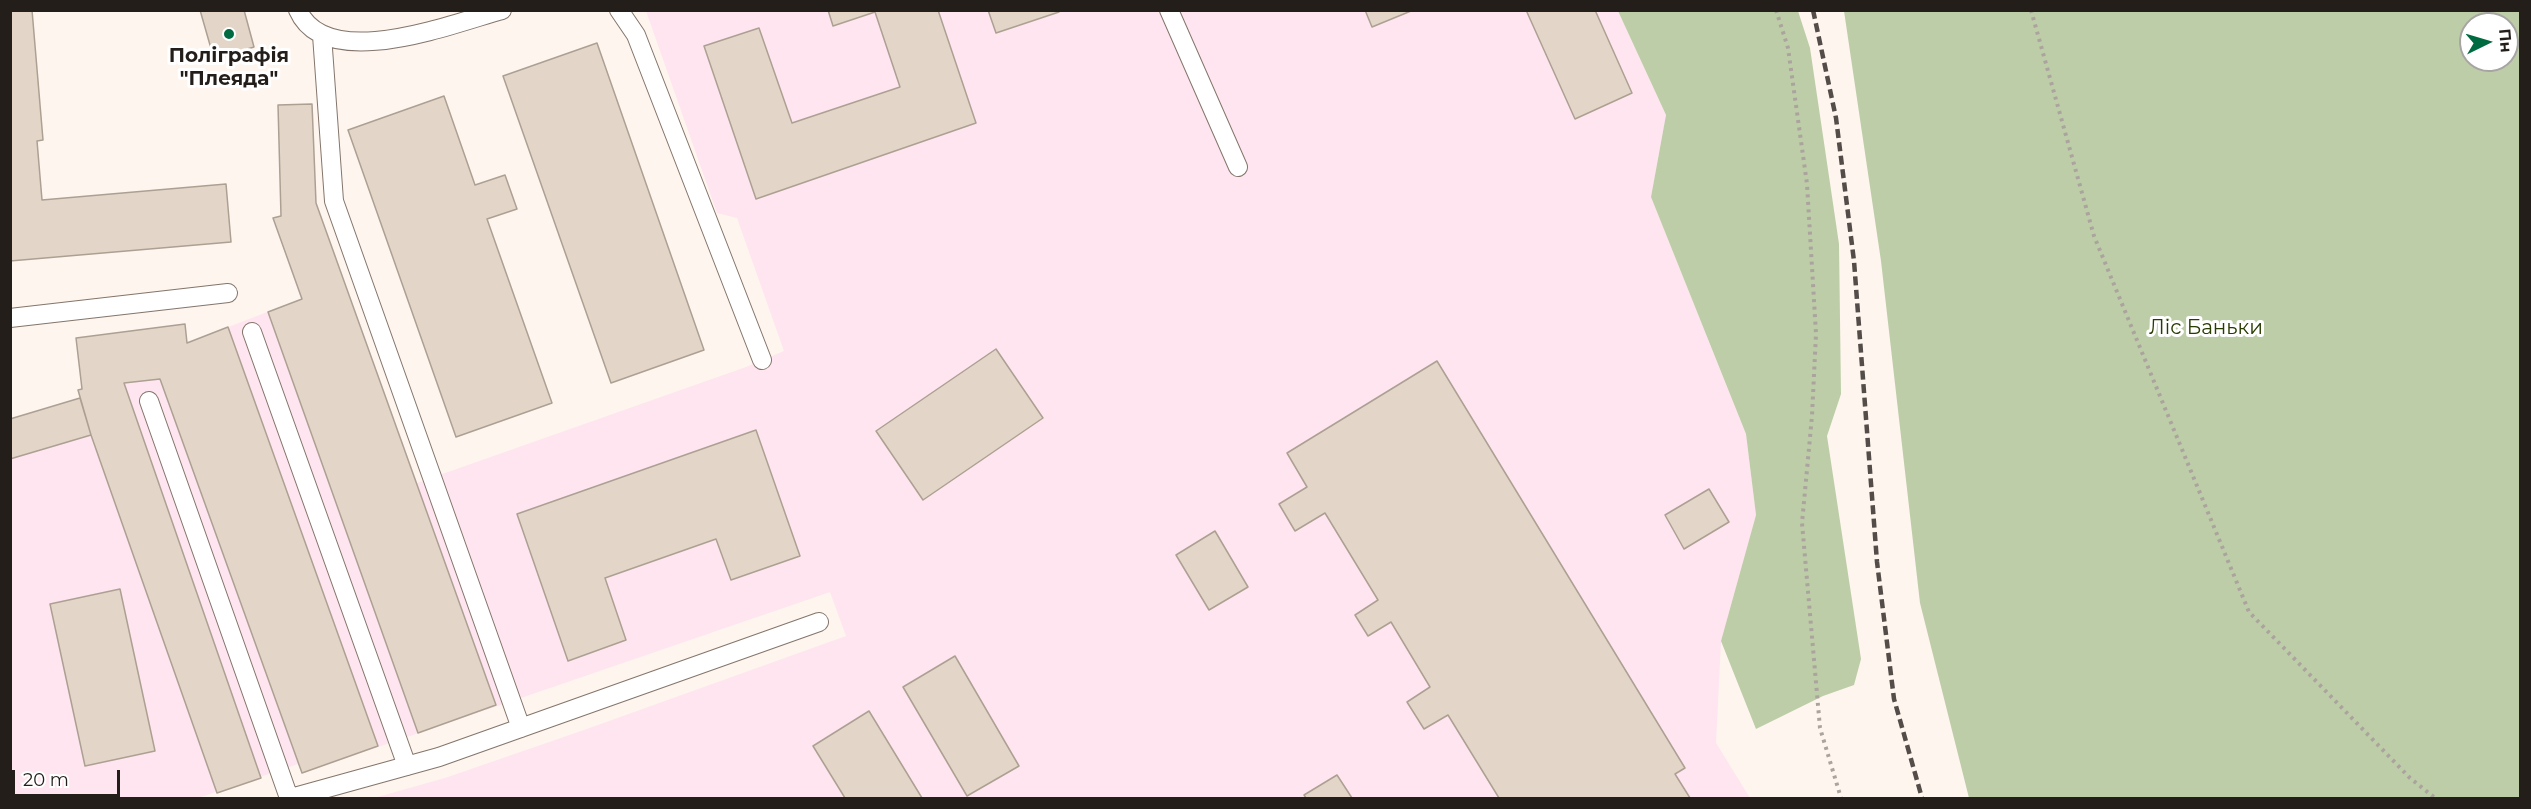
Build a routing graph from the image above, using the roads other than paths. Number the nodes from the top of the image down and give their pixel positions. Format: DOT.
graph roads {
  1 [pos="298,10"];
  2 [pos="502,10"];
  3 [pos="619,10"];
  4 [pos="1169,10"];
  5 [pos="322,35"];
  6 [pos="1238,167"];
  7 [pos="228,293"];
  8 [pos="10,318"];
  9 [pos="252,332"];
  10 [pos="762,360"];
  11 [pos="149,401"];
  12 [pos="819,622"];
  13 [pos="521,728"];
  14 [pos="407,766"];
  15 [pos="290,798"];
  1 -- 5 [label="lane"];
  2 -- 5 [label="lane"];
  3 -- 10 [label="lane"];
  4 -- 6 [label="lane"];
  5 -- 13 [label="lane"];
  7 -- 8 [label="lane"];
  9 -- 14 [label="lane"];
  11 -- 15 [label="lane"];
  12 -- 13 [label="lane"];
  13 -- 14 [label="lane"];
  14 -- 15 [label="lane"];
}
